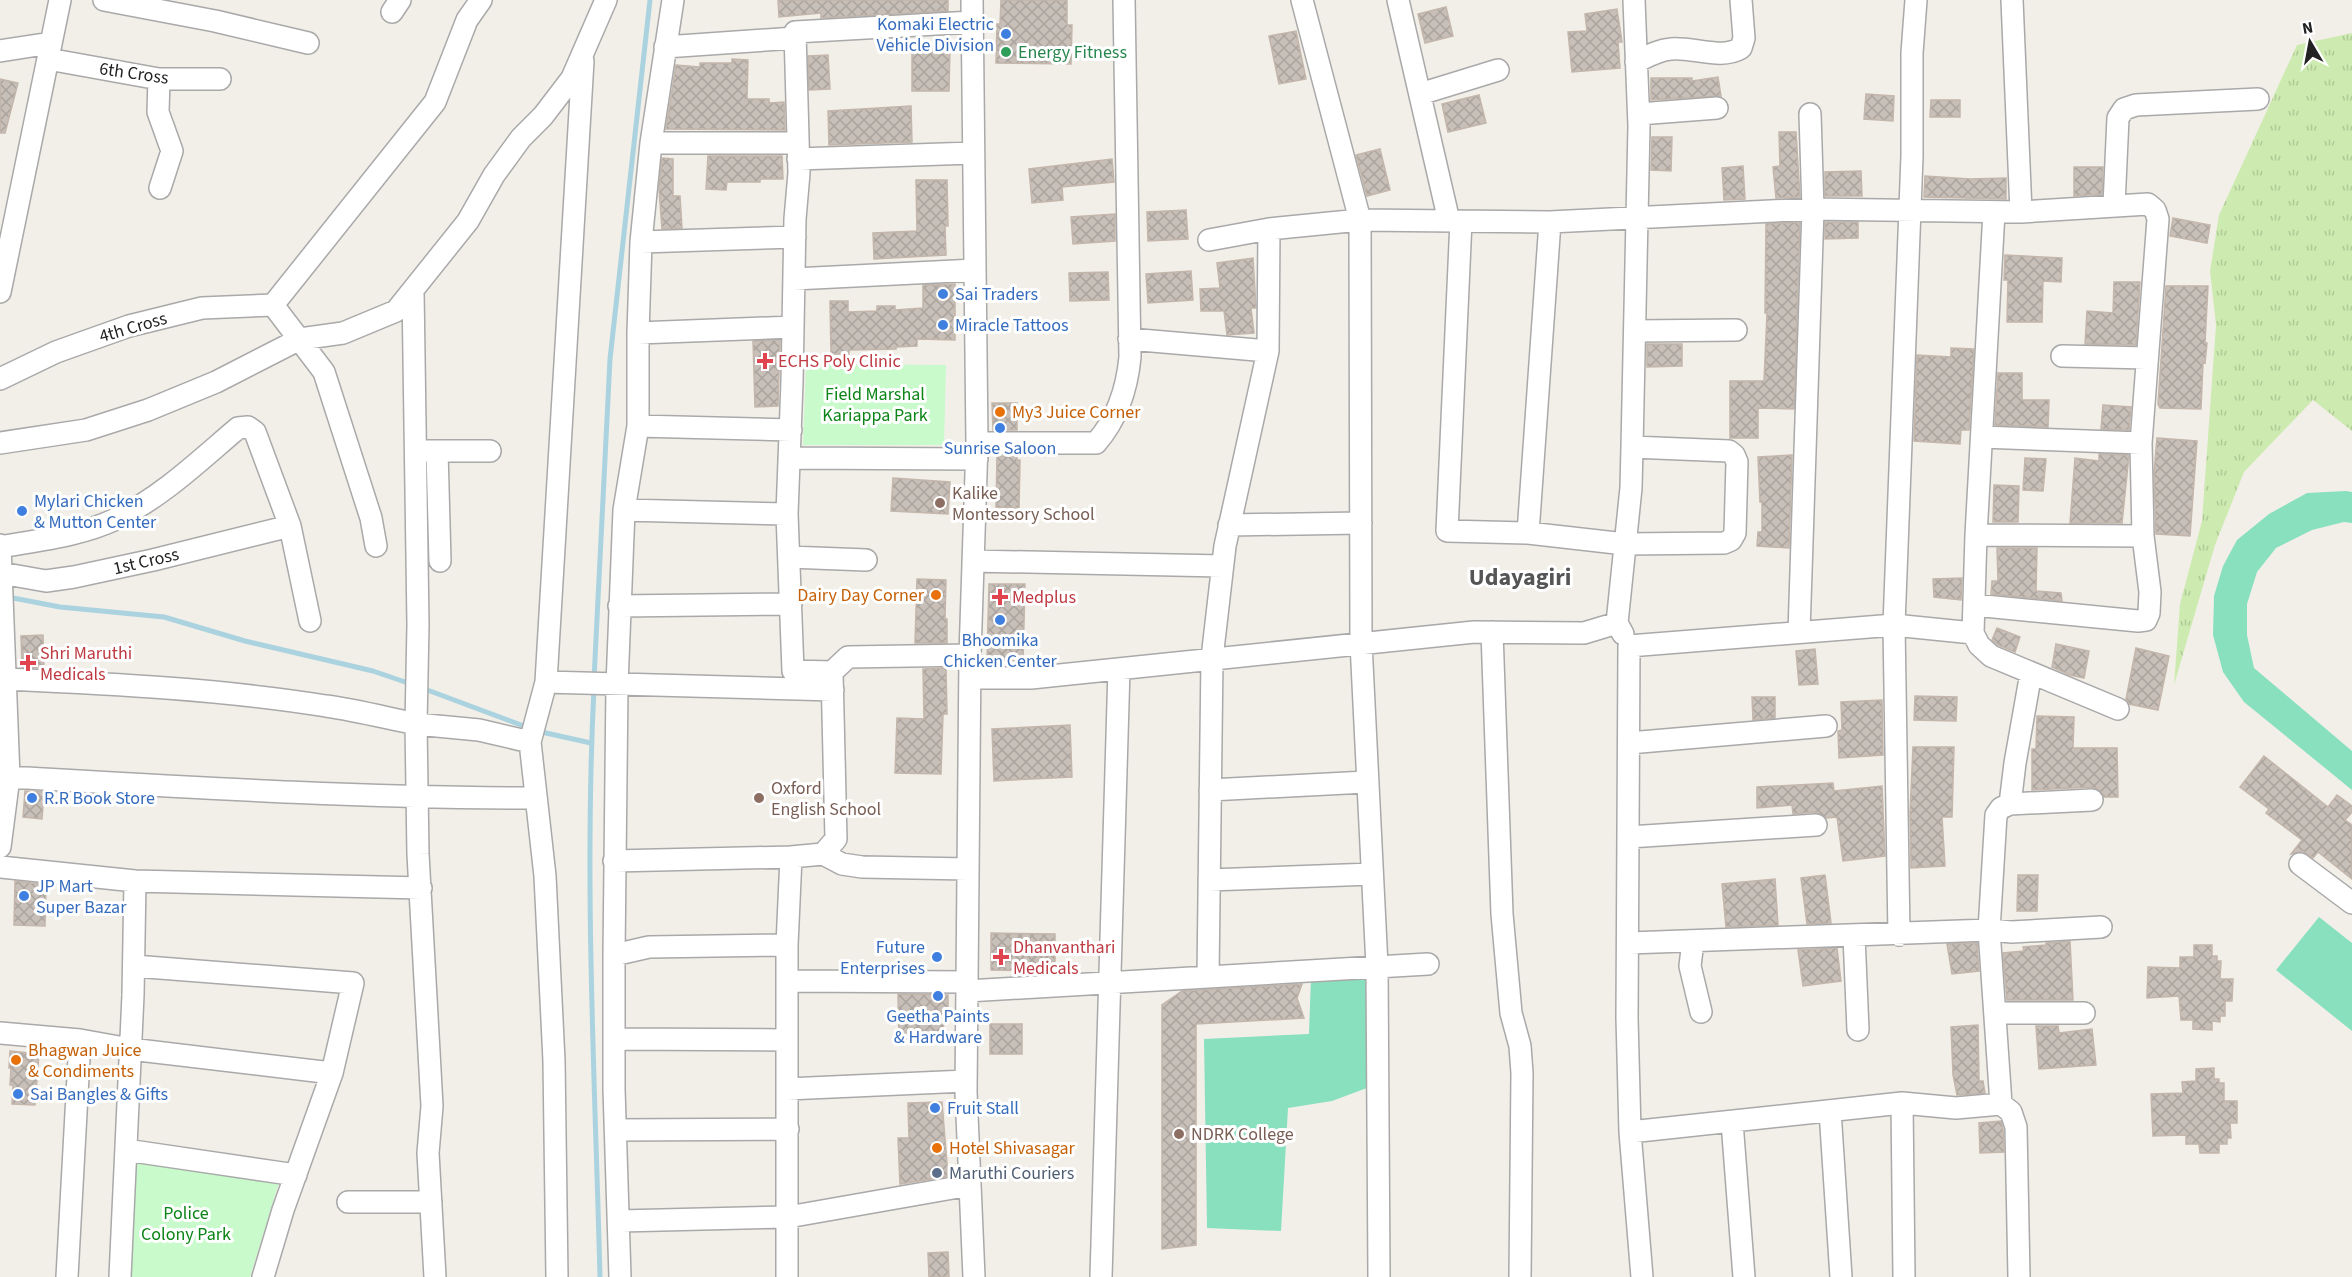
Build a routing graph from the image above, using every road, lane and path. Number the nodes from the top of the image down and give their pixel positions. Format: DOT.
graph roads {
  1 [pos="60,0"];
  2 [pos="104,0"];
  3 [pos="481,0"];
  4 [pos="606,0"];
  5 [pos="673,0"];
  6 [pos="972,0"];
  7 [pos="1124,0"];
  8 [pos="1302,0"];
  9 [pos="1398,0"];
  10 [pos="1635,0"];
  11 [pos="1741,0"];
  12 [pos="1916,0"];
  13 [pos="2012,0"];
  14 [pos="972,22"];
  15 [pos="795,38"];
  16 [pos="308,43"];
  17 [pos="665,47"];
  18 [pos="0,51"];
  19 [pos="49,51"];
  20 [pos="584,52"];
  21 [pos="1636,62"];
  22 [pos="1498,70"];
  23 [pos="159,79"];
  24 [pos="220,79"];
  25 [pos="1420,93"];
  26 [pos="2258,99"];
  27 [pos="1718,108"];
  28 [pos="1639,114"];
  29 [pos="1810,114"];
  30 [pos="651,143"];
  31 [pos="798,151"];
  32 [pos="972,153"];
  33 [pos="160,188"];
  34 [pos="2114,205"];
  35 [pos="1814,210"];
  36 [pos="1910,212"];
  37 [pos="1994,212"];
  38 [pos="2021,212"];
  39 [pos="1638,217"];
  40 [pos="1360,220"];
  41 [pos="1455,221"];
  42 [pos="1550,222"];
  43 [pos="1269,229"];
  44 [pos="795,237"];
  45 [pos="1209,240"];
  46 [pos="641,242"];
  47 [pos="975,270"];
  48 [pos="794,279"];
  49 [pos="413,290"];
  50 [pos="0,292"];
  51 [pos="273,305"];
  52 [pos="793,327"];
  53 [pos="1736,330"];
  54 [pos="1635,331"];
  55 [pos="638,333"];
  56 [pos="300,339"];
  57 [pos="1129,339"];
  58 [pos="1268,351"];
  59 [pos="2062,356"];
  60 [pos="2147,358"];
  61 [pos="0,379"];
  62 [pos="638,426"];
  63 [pos="790,430"];
  64 [pos="1982,437"];
  65 [pos="0,443"];
  66 [pos="2140,443"];
  67 [pos="1632,447"];
  68 [pos="414,451"];
  69 [pos="437,451"];
  70 [pos="977,451"];
  71 [pos="490,452"];
  72 [pos="789,458"];
  73 [pos="624,510"];
  74 [pos="787,514"];
  75 [pos="1361,523"];
  76 [pos="1229,525"];
  77 [pos="290,526"];
  78 [pos="1528,533"];
  79 [pos="1976,535"];
  80 [pos="2143,536"];
  81 [pos="1625,544"];
  82 [pos="0,546"];
  83 [pos="376,546"];
  84 [pos="789,557"];
  85 [pos="866,560"];
  86 [pos="440,561"];
  87 [pos="973,561"];
  88 [pos="1222,566"];
  89 [pos="1,578"];
  90 [pos="791,604"];
  91 [pos="1974,605"];
  92 [pos="620,606"];
  93 [pos="310,621"];
  94 [pos="1617,623"];
  95 [pos="1894,625"];
  96 [pos="1492,632"];
  97 [pos="1799,632"];
  98 [pos="1973,633"];
  99 [pos="1361,643"];
  100 [pos="1629,646"];
  101 [pos="970,656"];
  102 [pos="1212,658"];
  103 [pos="1119,669"];
  104 [pos="2031,673"];
  105 [pos="970,678"];
  106 [pos="5,679"];
  107 [pos="833,681"];
  108 [pos="546,682"];
  109 [pos="602,684"];
  110 [pos="2118,709"];
  111 [pos="416,724"];
  112 [pos="1826,726"];
  113 [pos="532,733"];
  114 [pos="1629,743"];
  115 [pos="4,775"];
  116 [pos="1366,782"];
  117 [pos="1210,790"];
  118 [pos="417,798"];
  119 [pos="535,798"];
  120 [pos="2092,800"];
  121 [pos="2010,804"];
  122 [pos="1816,825"];
  123 [pos="1629,837"];
  124 [pos="0,847"];
  125 [pos="823,854"];
  126 [pos="791,857"];
  127 [pos="614,861"];
  128 [pos="2300,864"];
  129 [pos="0,867"];
  130 [pos="968,869"];
  131 [pos="1372,874"];
  132 [pos="1209,880"];
  133 [pos="135,881"];
  134 [pos="422,888"];
  135 [pos="2352,903"];
  136 [pos="2101,927"];
  137 [pos="1989,930"];
  138 [pos="1899,935"];
  139 [pos="1854,936"];
  140 [pos="1693,941"];
  141 [pos="1629,943"];
  142 [pos="787,945"];
  143 [pos="614,955"];
  144 [pos="1428,964"];
  145 [pos="134,966"];
  146 [pos="1377,966"];
  147 [pos="1208,977"];
  148 [pos="787,981"];
  149 [pos="1110,983"];
  150 [pos="967,986"];
  151 [pos="1701,1012"];
  152 [pos="1995,1013"];
  153 [pos="2084,1013"];
  154 [pos="1858,1030"];
  155 [pos="0,1034"];
  156 [pos="80,1040"];
  157 [pos="614,1040"];
  158 [pos="787,1040"];
  159 [pos="130,1049"];
  160 [pos="332,1073"];
  161 [pos="966,1081"];
  162 [pos="788,1089"];
  163 [pos="1902,1103"];
  164 [pos="2001,1104"];
  165 [pos="1830,1111"];
  166 [pos="1732,1122"];
  167 [pos="788,1129"];
  168 [pos="616,1130"];
  169 [pos="1630,1132"];
  170 [pos="126,1150"];
  171 [pos="296,1174"];
  172 [pos="970,1185"];
  173 [pos="431,1202"];
  174 [pos="348,1203"];
  175 [pos="788,1216"];
  176 [pos="620,1221"];
  177 [pos="67,1277"];
  178 [pos="120,1277"];
  179 [pos="263,1277"];
  180 [pos="435,1277"];
  181 [pos="557,1277"];
  182 [pos="620,1277"];
  183 [pos="788,1277"];
  184 [pos="974,1277"];
  185 [pos="1101,1277"];
  186 [pos="1379,1277"];
  187 [pos="1520,1277"];
  188 [pos="1642,1277"];
  189 [pos="1744,1277"];
  190 [pos="1841,1277"];
  191 [pos="1904,1277"];
  192 [pos="2019,1277"];
  1 -- 19 [label="street"];
  2 -- 16 [label="street"];
  3 -- 51 [label="street"];
  4 -- 20 [label="street"];
  5 -- 17 [label="street"];
  6 -- 14 [label="street"];
  7 -- 57 [label="street"];
  8 -- 40 [label="street"];
  9 -- 25 [label="street"];
  10 -- 21 [label="street"];
  11 -- 21 [label="street"];
  12 -- 36 [label="street"];
  13 -- 38 [label="street"];
  14 -- 15 [label="street"];
  14 -- 32 [label="street"];
  15 -- 17 [label="street"];
  15 -- 31 [label="street"];
  17 -- 30 [label="street"];
  18 -- 19 [label="street, 6th Cross"];
  19 -- 23 [label="street, 6th Cross"];
  19 -- 50 [label="street"];
  20 -- 49 [label="street"];
  20 -- 108 [label="street"];
  21 -- 28 [label="street"];
  22 -- 25 [label="street"];
  23 -- 24 [label="street, 6th Cross"];
  23 -- 33 [label="street"];
  25 -- 41 [label="street"];
  26 -- 34 [label="street"];
  27 -- 28 [label="street"];
  28 -- 39 [label="street"];
  29 -- 35 [label="street"];
  30 -- 31 [label="street"];
  30 -- 46 [label="street"];
  31 -- 32 [label="street"];
  31 -- 44 [label="street"];
  32 -- 47 [label="street"];
  34 -- 38 [label="street"];
  34 -- 60 [label="street"];
  35 -- 36 [label="street"];
  35 -- 39 [label="street"];
  35 -- 97 [label="street"];
  36 -- 37 [label="street"];
  36 -- 95 [label="street"];
  37 -- 38 [label="street"];
  37 -- 64 [label="street"];
  39 -- 42 [label="street"];
  39 -- 54 [label="street"];
  40 -- 41 [label="street"];
  40 -- 43 [label="street"];
  40 -- 75 [label="street"];
  41 -- 42 [label="street"];
  41 -- 78 [label="street"];
  42 -- 78 [label="street"];
  43 -- 45 [label="street"];
  43 -- 58 [label="street"];
  44 -- 46 [label="street"];
  44 -- 48 [label="street"];
  46 -- 55 [label="street"];
  47 -- 48 [label="street"];
  47 -- 70 [label="street"];
  48 -- 52 [label="street"];
  49 -- 56 [label="street"];
  49 -- 68 [label="street"];
  51 -- 56 [label="street"];
  51 -- 61 [label="street, 4th Cross"];
  52 -- 55 [label="street"];
  52 -- 63 [label="street"];
  53 -- 54 [label="street"];
  54 -- 67 [label="street"];
  55 -- 62 [label="street"];
  56 -- 65 [label="street"];
  56 -- 83 [label="street"];
  57 -- 58 [label="street"];
  57 -- 70 [label="street"];
  58 -- 76 [label="street"];
  59 -- 60 [label="street"];
  60 -- 66 [label="street"];
  62 -- 63 [label="street"];
  62 -- 73 [label="street"];
  63 -- 72 [label="street"];
  64 -- 66 [label="street"];
  64 -- 79 [label="street"];
  66 -- 80 [label="street"];
  67 -- 81 [label="street"];
  67 -- 81 [label="street"];
  68 -- 69 [label="street"];
  68 -- 111 [label="street"];
  69 -- 71 [label="street"];
  69 -- 86 [label="street"];
  70 -- 72 [label="street"];
  70 -- 87 [label="street"];
  72 -- 74 [label="street"];
  73 -- 74 [label="street"];
  73 -- 92 [label="street"];
  74 -- 84 [label="street"];
  75 -- 76 [label="street"];
  75 -- 99 [label="street"];
  76 -- 88 [label="street"];
  77 -- 82 [label="street"];
  77 -- 89 [label="street, 1st Cross"];
  77 -- 93 [label="street"];
  78 -- 81 [label="street"];
  79 -- 80 [label="street"];
  79 -- 91 [label="street"];
  80 -- 91 [label="street"];
  81 -- 94 [label="street"];
  82 -- 89 [label="street"];
  84 -- 85 [label="street"];
  84 -- 90 [label="street"];
  87 -- 88 [label="street"];
  87 -- 101 [label="street"];
  88 -- 102 [label="street"];
  89 -- 106 [label="street"];
  90 -- 92 [label="street"];
  90 -- 107 [label="street"];
  91 -- 98 [label="street"];
  92 -- 109 [label="street"];
  94 -- 96 [label="street"];
  94 -- 100 [label="street"];
  95 -- 97 [label="street"];
  95 -- 98 [label="street"];
  95 -- 138 [label="street"];
  96 -- 99 [label="street"];
  96 -- 187 [label="street"];
  97 -- 100 [label="street"];
  98 -- 104 [label="street"];
  99 -- 102 [label="street"];
  99 -- 116 [label="street"];
  100 -- 114 [label="street"];
  101 -- 105 [label="street"];
  101 -- 107 [label="street"];
  102 -- 103 [label="street"];
  102 -- 117 [label="street"];
  103 -- 105 [label="street"];
  103 -- 149 [label="street"];
  104 -- 110 [label="street"];
  104 -- 121 [label="street"];
  105 -- 130 [label="street"];
  106 -- 111 [label="street"];
  106 -- 115 [label="street"];
  107 -- 109 [label="street"];
  107 -- 125 [label="street"];
  108 -- 109 [label="street"];
  108 -- 113 [label="street"];
  109 -- 127 [label="street"];
  111 -- 113 [label="street"];
  111 -- 118 [label="street"];
  112 -- 114 [label="street"];
  113 -- 119 [label="street"];
  114 -- 123 [label="street"];
  115 -- 118 [label="street"];
  115 -- 124 [label="street"];
  116 -- 117 [label="street"];
  116 -- 131 [label="street"];
  117 -- 132 [label="street"];
  118 -- 119 [label="street"];
  118 -- 134 [label="street"];
  119 -- 181 [label="street"];
  120 -- 121 [label="street"];
  121 -- 137 [label="street"];
  122 -- 123 [label="street"];
  123 -- 141 [label="street"];
  125 -- 126 [label="street"];
  125 -- 130 [label="street"];
  126 -- 127 [label="street"];
  126 -- 142 [label="street"];
  127 -- 143 [label="street"];
  128 -- 135 [label="street"];
  129 -- 133 [label="street"];
  130 -- 150 [label="street"];
  131 -- 132 [label="street"];
  131 -- 146 [label="street"];
  132 -- 147 [label="street"];
  133 -- 134 [label="street"];
  133 -- 145 [label="street"];
  134 -- 173 [label="street"];
  136 -- 137 [label="street"];
  137 -- 138 [label="street"];
  137 -- 152 [label="street"];
  138 -- 139 [label="street"];
  139 -- 140 [label="street"];
  139 -- 154 [label="street"];
  140 -- 141 [label="street"];
  140 -- 151 [label="street"];
  141 -- 169 [label="street"];
  142 -- 143 [label="street"];
  142 -- 148 [label="street"];
  143 -- 157 [label="street"];
  144 -- 146 [label="street"];
  145 -- 159 [label="street"];
  145 -- 160 [label="street"];
  146 -- 147 [label="street"];
  146 -- 186 [label="street"];
  147 -- 149 [label="street"];
  148 -- 150 [label="street"];
  148 -- 158 [label="street"];
  149 -- 150 [label="street"];
  149 -- 185 [label="street"];
  150 -- 161 [label="street"];
  152 -- 153 [label="street"];
  152 -- 164 [label="street"];
  155 -- 156 [label="street"];
  156 -- 159 [label="street"];
  156 -- 177 [label="street"];
  157 -- 158 [label="street"];
  157 -- 168 [label="street"];
  158 -- 162 [label="street"];
  159 -- 160 [label="street"];
  159 -- 170 [label="street"];
  160 -- 171 [label="street"];
  161 -- 162 [label="street"];
  161 -- 172 [label="street"];
  162 -- 167 [label="street"];
  163 -- 164 [label="street"];
  163 -- 165 [label="street"];
  163 -- 191 [label="street"];
  164 -- 192 [label="street"];
  165 -- 166 [label="street"];
  165 -- 190 [label="street"];
  166 -- 169 [label="street"];
  166 -- 189 [label="street"];
  167 -- 168 [label="street"];
  167 -- 175 [label="street"];
  168 -- 176 [label="street"];
  169 -- 188 [label="street"];
  170 -- 171 [label="street"];
  170 -- 178 [label="street"];
  171 -- 179 [label="street"];
  172 -- 175 [label="street"];
  172 -- 184 [label="street"];
  173 -- 174 [label="street"];
  173 -- 180 [label="street"];
  175 -- 176 [label="street"];
  175 -- 183 [label="street"];
  176 -- 182 [label="street"];
}
